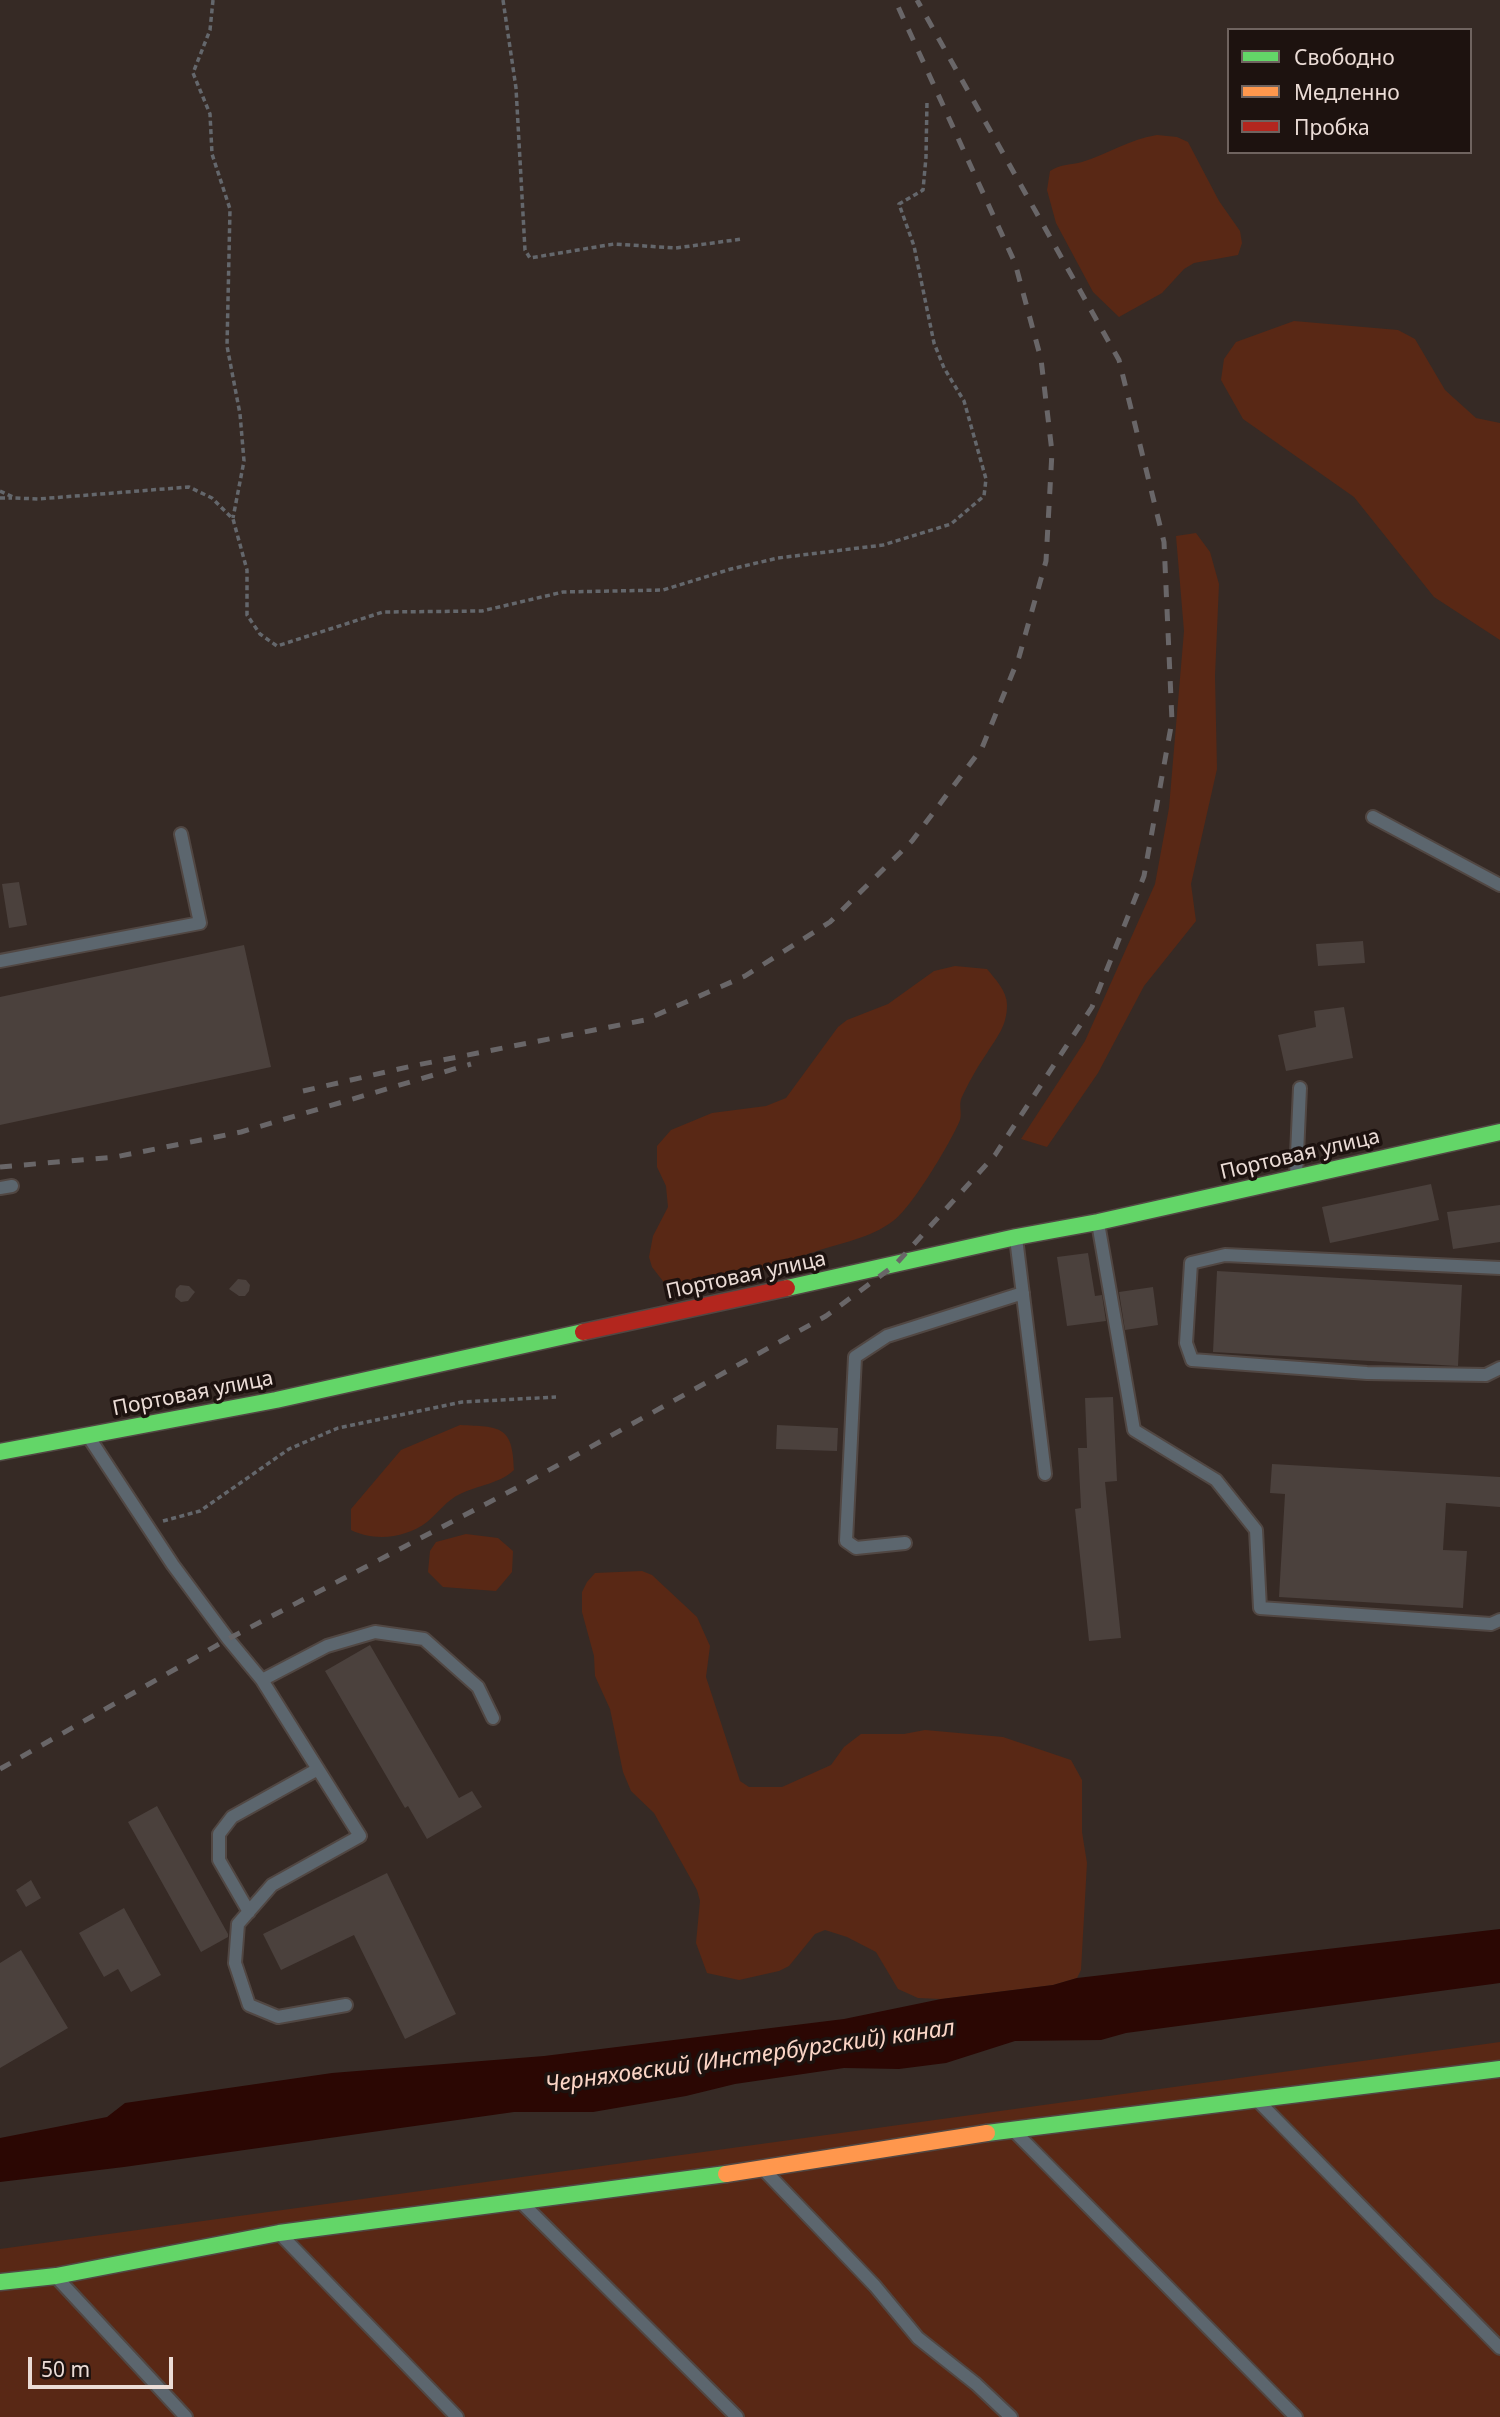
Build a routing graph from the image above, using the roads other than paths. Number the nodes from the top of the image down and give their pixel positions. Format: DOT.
graph roads {
  1 [pos="1373,817"];
  2 [pos="181,834"];
  3 [pos="1500,885"];
  4 [pos="1,957"];
  5 [pos="1300,1088"];
  6 [pos="1500,1132"];
  7 [pos="1296,1177"];
  8 [pos="1098,1222"];
  9 [pos="1016,1237"];
  10 [pos="1500,1268"];
  11 [pos="1023,1293"];
  12 [pos="1500,1368"];
  13 [pos="88,1435"];
  14 [pos="0,1452"];
  15 [pos="1045,1474"];
  16 [pos="905,1544"];
  17 [pos="1500,1620"];
  18 [pos="262,1680"];
  19 [pos="493,1718"];
  20 [pos="318,1769"];
  21 [pos="249,1912"];
  22 [pos="346,2005"];
  23 [pos="1500,2069"];
  24 [pos="1255,2099"];
  25 [pos="1012,2129"];
  26 [pos="763,2169"];
  27 [pos="518,2200"];
  28 [pos="279,2233"];
  29 [pos="55,2276"];
  30 [pos="0,2282"];
  31 [pos="1500,2348"];
  32 [pos="186,2417"];
  33 [pos="457,2417"];
  34 [pos="737,2417"];
  35 [pos="1011,2417"];
  36 [pos="1296,2417"];
  1 -- 3 [label="lane"];
  2 -- 4 [label="lane"];
  5 -- 7 [label="lane"];
  6 -- 7 [label="street, Портовая улица"];
  7 -- 8 [label="street, Портовая улица"];
  8 -- 9 [label="street, Портовая улица"];
  8 -- 17 [label="lane"];
  9 -- 11 [label="lane"];
  9 -- 13 [label="street, Портовая улица"];
  10 -- 12 [label="lane"];
  11 -- 15 [label="lane"];
  11 -- 16 [label="lane"];
  13 -- 14 [label="street, Портовая улица"];
  13 -- 18 [label="lane"];
  18 -- 19 [label="lane"];
  18 -- 20 [label="lane"];
  20 -- 21 [label="lane"];
  20 -- 21 [label="lane"];
  21 -- 22 [label="lane"];
  23 -- 24 [label="street"];
  24 -- 25 [label="street"];
  24 -- 31 [label="lane"];
  25 -- 26 [label="street"];
  25 -- 36 [label="lane"];
  26 -- 27 [label="street"];
  26 -- 35 [label="lane"];
  27 -- 28 [label="street"];
  27 -- 34 [label="lane"];
  28 -- 29 [label="street"];
  28 -- 33 [label="lane"];
  29 -- 30 [label="street"];
  29 -- 32 [label="lane"];
}
